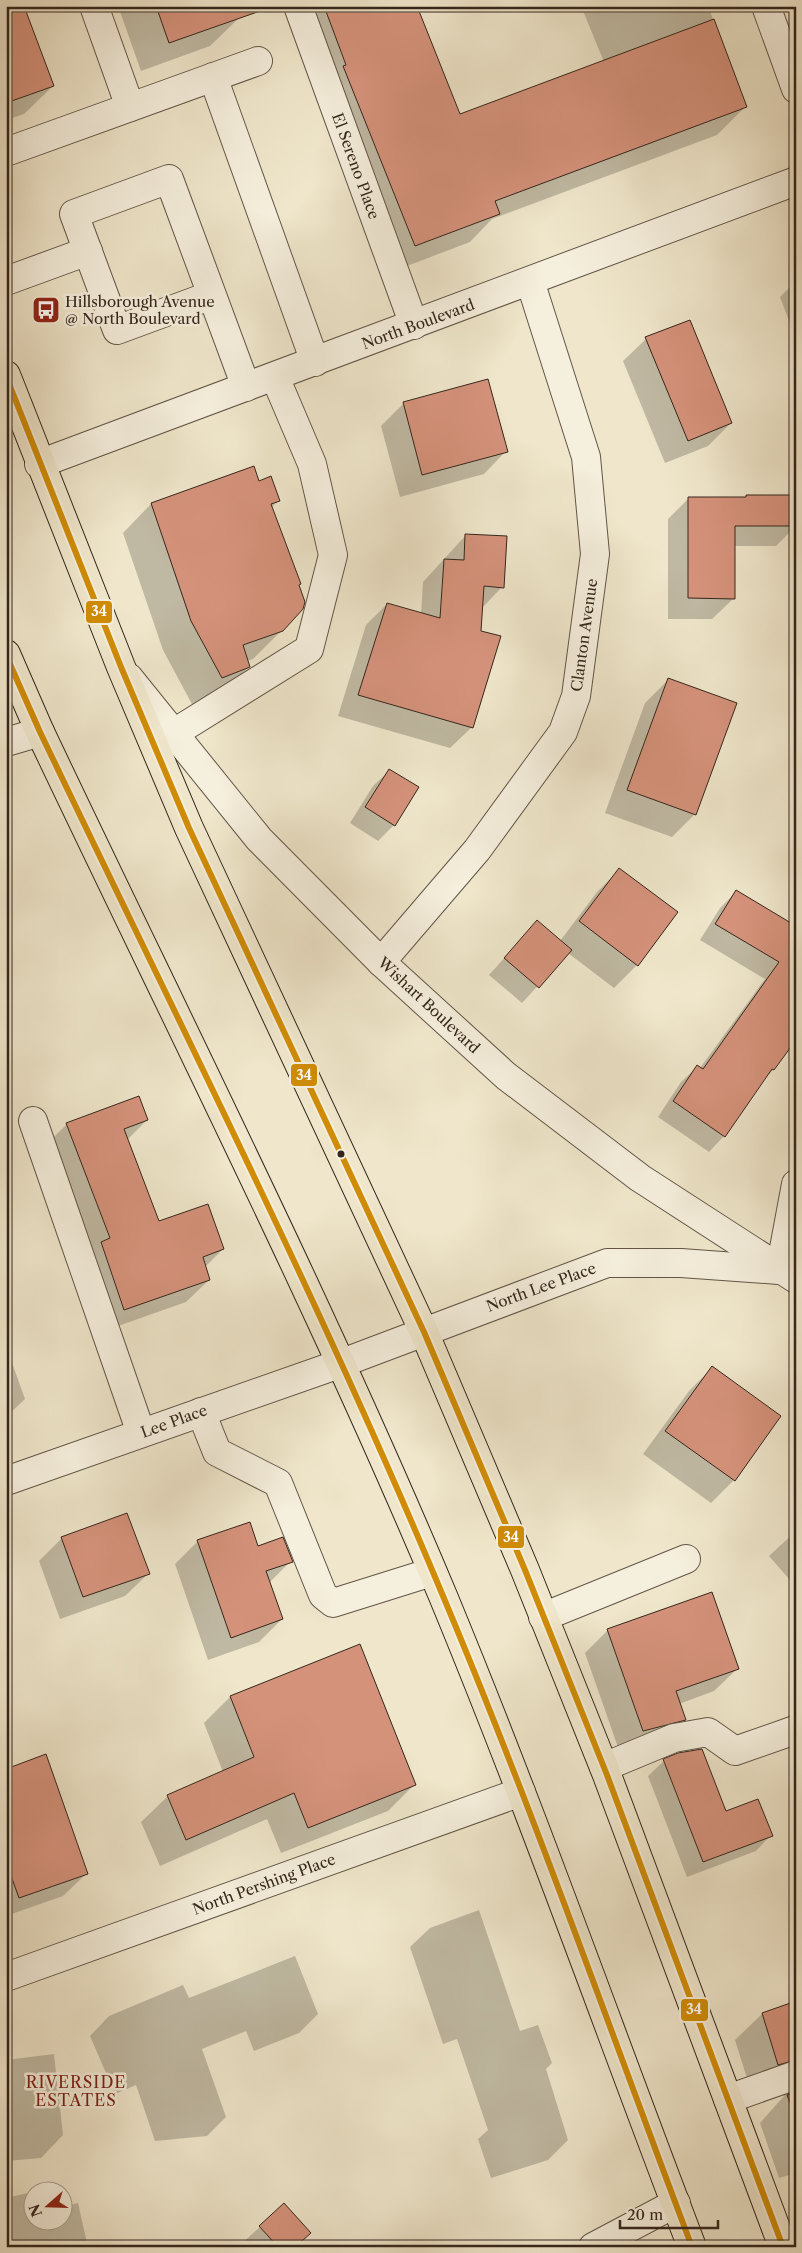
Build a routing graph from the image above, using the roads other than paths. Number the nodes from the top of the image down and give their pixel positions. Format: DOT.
graph roads {
  1 [pos="94,6"];
  2 [pos="298,6"];
  3 [pos="766,6"];
  4 [pos="258,61"];
  5 [pos="213,77"];
  6 [pos="796,89"];
  7 [pos="130,108"];
  8 [pos="6,152"];
  9 [pos="796,181"];
  10 [pos="88,251"];
  11 [pos="6,281"];
  12 [pos="530,282"];
  13 [pos="212,295"];
  14 [pos="414,325"];
  15 [pos="315,362"];
  16 [pos="6,375"];
  17 [pos="275,377"];
  18 [pos="246,387"];
  19 [pos="39,464"];
  20 [pos="6,654"];
  21 [pos="120,667"];
  22 [pos="40,732"];
  23 [pos="174,734"];
  24 [pos="6,742"];
  25 [pos="381,962"];
  26 [pos="34,1121"];
  27 [pos="796,1184"];
  28 [pos="791,1278"];
  29 [pos="424,1332"];
  30 [pos="342,1363"];
  31 [pos="201,1412"];
  32 [pos="141,1433"];
  33 [pos="6,1481"];
  34 [pos="686,1559"];
  35 [pos="432,1572"];
  36 [pos="543,1617"];
  37 [pos="795,1730"];
  38 [pos="604,1767"];
  39 [pos="521,1792"];
  40 [pos="6,1977"];
  41 [pos="796,2075"];
  42 [pos="728,2099"];
  43 [pos="676,2203"];
  44 [pos="593,2247"];
  45 [pos="692,2247"];
  46 [pos="783,2247"];
  1 -- 7 [label="street"];
  2 -- 14 [label="street, El Sereno Place"];
  3 -- 6 [label="street"];
  4 -- 5 [label="street"];
  5 -- 7 [label="street"];
  5 -- 15 [label="street"];
  7 -- 8 [label="street"];
  9 -- 12 [label="street, North Boulevard"];
  10 -- 11 [label="street"];
  10 -- 13 [label="street"];
  10 -- 13 [label="street"];
  12 -- 14 [label="street, North Boulevard"];
  12 -- 25 [label="street, Clanton Avenue"];
  13 -- 18 [label="street"];
  14 -- 15 [label="street, North Boulevard"];
  15 -- 17 [label="street, North Boulevard"];
  16 -- 19 [label="main road"];
  17 -- 18 [label="street, North Boulevard"];
  17 -- 23 [label="street"];
  18 -- 19 [label="street, North Boulevard"];
  19 -- 21 [label="main road"];
  20 -- 22 [label="main road"];
  21 -- 23 [label="street, Wishart Boulevard"];
  21 -- 29 [label="main road"];
  22 -- 24 [label="street"];
  22 -- 30 [label="main road"];
  23 -- 25 [label="street, Wishart Boulevard"];
  25 -- 28 [label="street, Wishart Boulevard"];
  26 -- 32 [label="street"];
  27 -- 28 [label="street"];
  28 -- 29 [label="street, North Lee Place"];
  29 -- 30 [label="street, North Lee Place"];
  29 -- 36 [label="main road"];
  30 -- 31 [label="street, Lee Place"];
  30 -- 35 [label="main road"];
  31 -- 32 [label="street, Lee Place"];
  31 -- 35 [label="street"];
  32 -- 33 [label="street, Lee Place"];
  34 -- 36 [label="street"];
  35 -- 39 [label="main road"];
  36 -- 38 [label="main road"];
  37 -- 38 [label="street"];
  38 -- 42 [label="main road"];
  39 -- 40 [label="street, North Pershing Place"];
  39 -- 43 [label="main road"];
  41 -- 42 [label="street"];
  42 -- 46 [label="main road"];
  43 -- 44 [label="street"];
  43 -- 45 [label="main road"];
}
